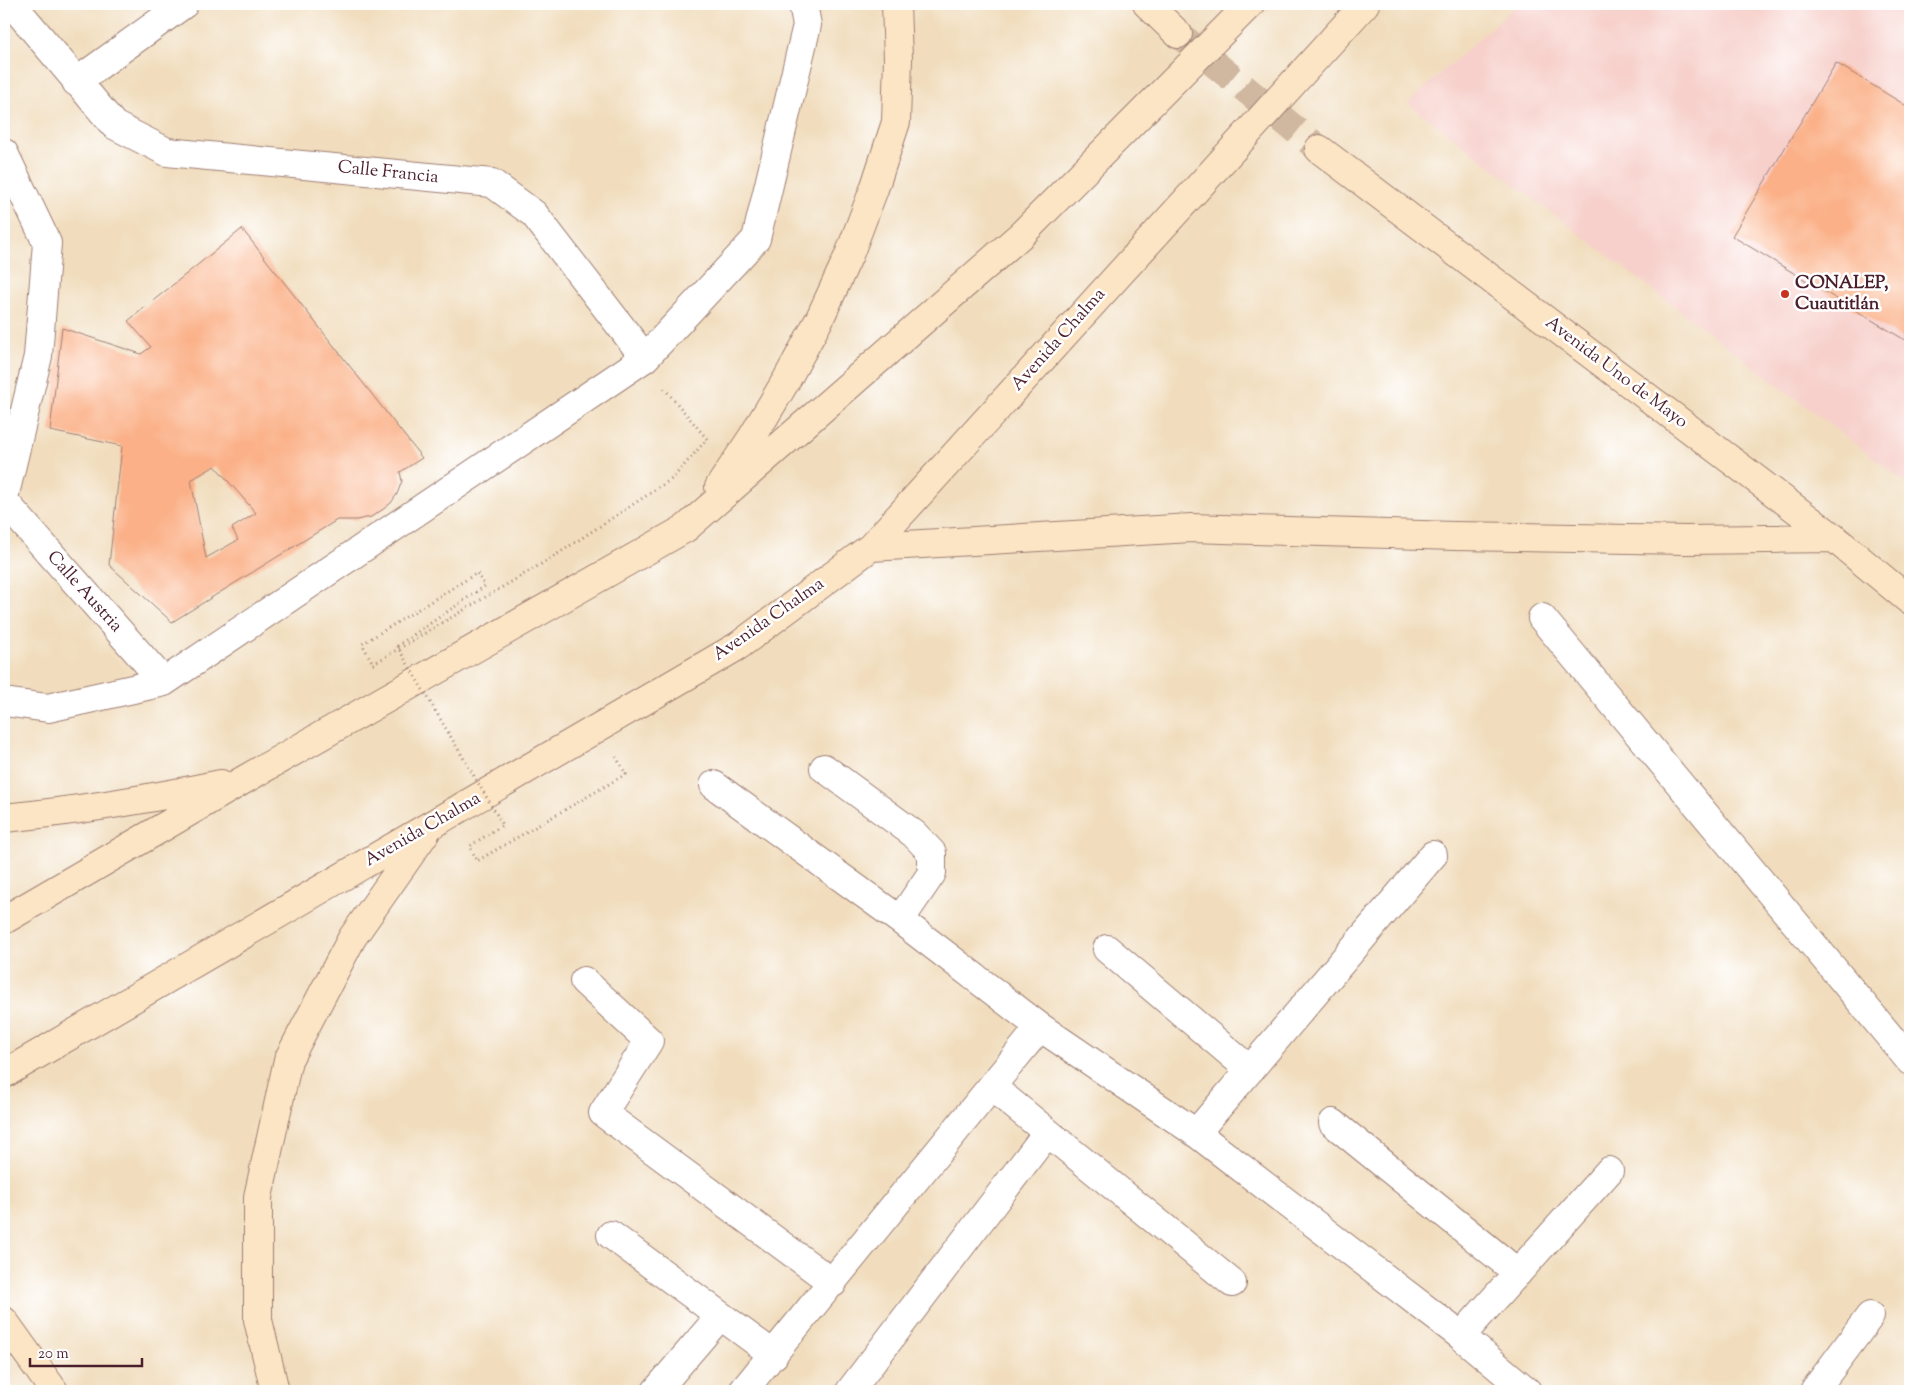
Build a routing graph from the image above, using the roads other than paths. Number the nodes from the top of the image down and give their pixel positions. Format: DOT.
graph roads {
  1 [pos="12,4"];
  2 [pos="184,4"];
  3 [pos="803,4"];
  4 [pos="896,4"];
  5 [pos="1147,4"];
  6 [pos="1250,4"];
  7 [pos="1365,4"];
  8 [pos="1178,34"];
  9 [pos="76,82"];
  10 [pos="1319,149"];
  11 [pos="4,154"];
  12 [pos="645,358"];
  13 [pos="4,500"];
  14 [pos="686,528"];
  15 [pos="1834,538"];
  16 [pos="871,547"];
  17 [pos="1910,601"];
  18 [pos="1542,618"];
  19 [pos="164,682"];
  20 [pos="4,702"];
  21 [pos="824,768"];
  22 [pos="247,778"];
  23 [pos="714,785"];
  24 [pos="4,818"];
  25 [pos="431,825"];
  26 [pos="1433,855"];
  27 [pos="4,920"];
  28 [pos="900,920"];
  29 [pos="1107,949"];
  30 [pos="584,981"];
  31 [pos="1040,1027"];
  32 [pos="1910,1061"];
  33 [pos="1250,1070"];
  34 [pos="4,1074"];
  35 [pos="992,1087"];
  36 [pos="1333,1123"];
  37 [pos="1047,1133"];
  38 [pos="1196,1134"];
  39 [pos="1609,1171"];
  40 [pos="611,1235"];
  41 [pos="1518,1273"];
  42 [pos="833,1283"];
  43 [pos="1232,1283"];
  44 [pos="720,1316"];
  45 [pos="1870,1316"];
  46 [pos="4,1322"];
  47 [pos="1461,1336"];
  48 [pos="774,1355"];
  49 [pos="54,1391"];
  50 [pos="275,1391"];
  51 [pos="656,1391"];
  52 [pos="743,1391"];
  53 [pos="850,1391"];
  54 [pos="1527,1391"];
  55 [pos="1814,1391"];
  1 -- 9 [label="street, Calle Francia"];
  2 -- 9 [label="street"];
  3 -- 12 [label="street"];
  4 -- 14 [label="main road"];
  5 -- 8 [label="main road"];
  6 -- 14 [label="main road"];
  7 -- 16 [label="main road, Avenida Chalma"];
  9 -- 12 [label="street, Calle Francia"];
  10 -- 15 [label="main road, Avenida Uno de Mayo"];
  11 -- 13 [label="street"];
  12 -- 19 [label="street"];
  13 -- 19 [label="street, Calle Austria"];
  14 -- 22 [label="main road"];
  15 -- 16 [label="main road"];
  15 -- 17 [label="main road, Avenida Uno de Mayo"];
  16 -- 25 [label="main road, Avenida Chalma"];
  18 -- 32 [label="street"];
  19 -- 20 [label="street"];
  21 -- 28 [label="street"];
  22 -- 24 [label="main road"];
  22 -- 27 [label="main road"];
  23 -- 28 [label="street"];
  25 -- 34 [label="main road, Avenida Chalma"];
  25 -- 50 [label="main road"];
  26 -- 33 [label="street"];
  28 -- 31 [label="street"];
  29 -- 33 [label="street"];
  30 -- 42 [label="street"];
  31 -- 35 [label="street"];
  31 -- 38 [label="street"];
  33 -- 38 [label="street"];
  35 -- 37 [label="street"];
  35 -- 42 [label="street"];
  36 -- 41 [label="street"];
  37 -- 43 [label="street"];
  37 -- 53 [label="street"];
  38 -- 47 [label="street"];
  39 -- 41 [label="street"];
  40 -- 44 [label="street"];
  41 -- 47 [label="street"];
  42 -- 48 [label="street"];
  44 -- 48 [label="street"];
  44 -- 51 [label="street"];
  45 -- 55 [label="street"];
  46 -- 49 [label="main road"];
  47 -- 54 [label="street"];
  48 -- 52 [label="street"];
}
